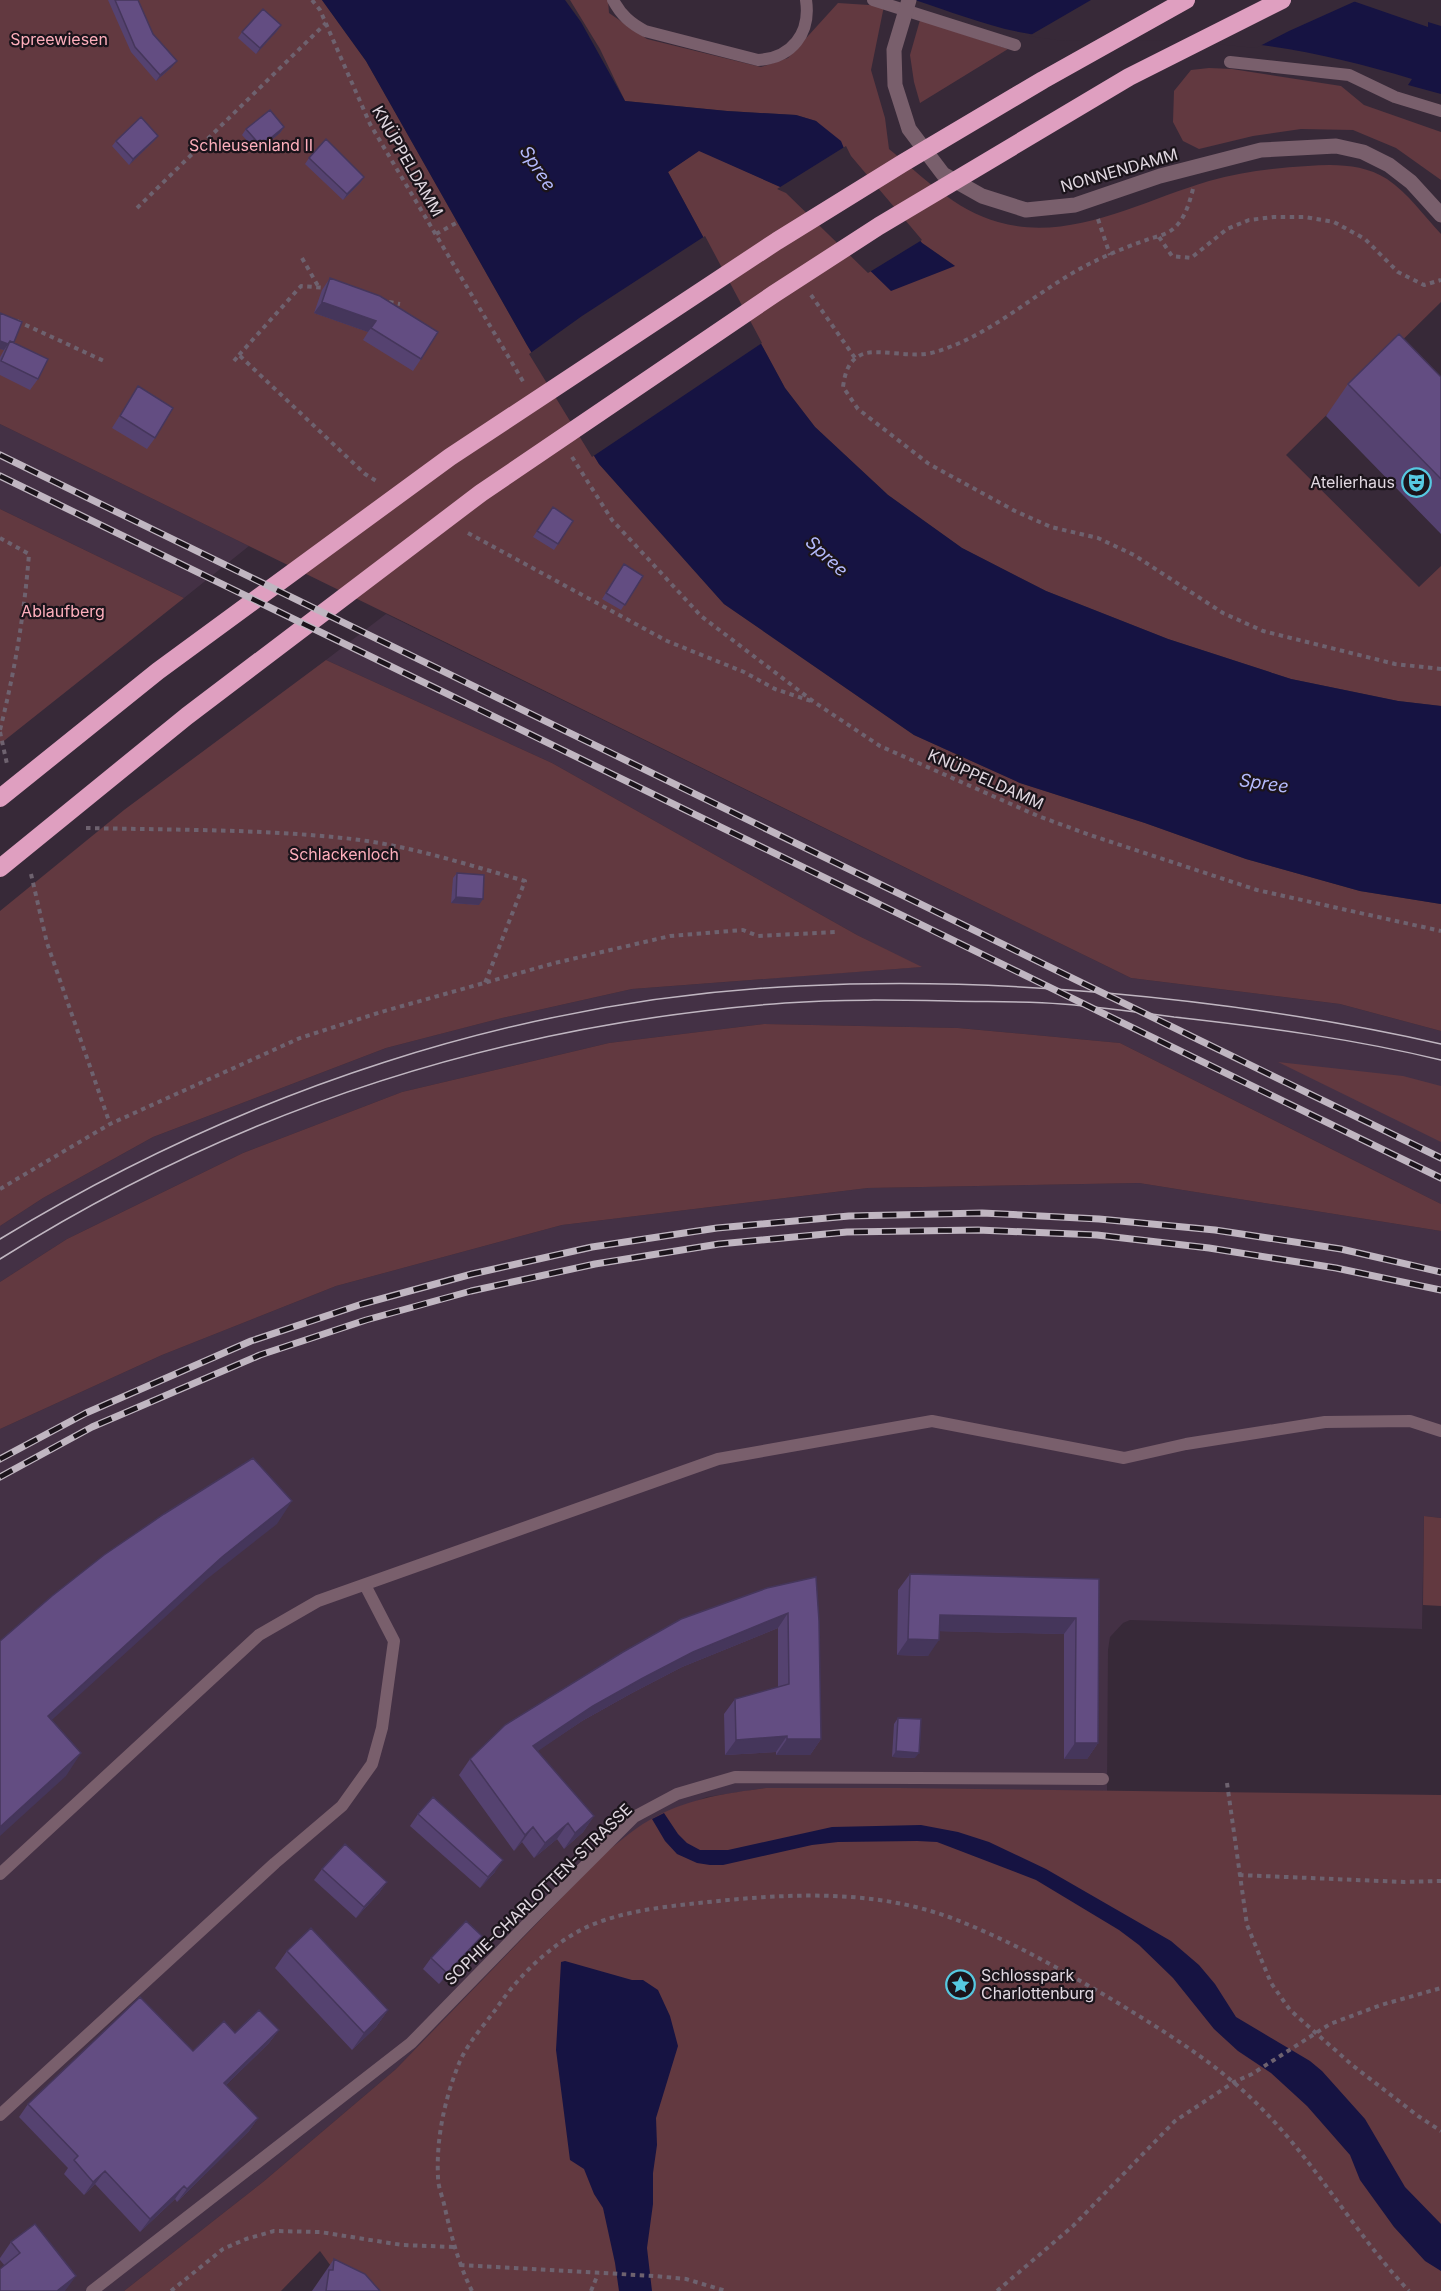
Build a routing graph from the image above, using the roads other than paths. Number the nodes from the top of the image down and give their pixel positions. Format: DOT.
graph roads {
  1 [pos="613,0"];
  2 [pos="806,0"];
  3 [pos="873,0"];
  4 [pos="909,0"];
  5 [pos="1186,0"];
  6 [pos="1282,0"];
  7 [pos="1015,45"];
  8 [pos="1230,62"];
  9 [pos="1441,111"];
  10 [pos="1441,215"];
  11 [pos="0,798"];
  12 [pos="0,868"];
  13 [pos="1441,1431"];
  14 [pos="365,1585"];
  15 [pos="1103,1779"];
  16 [pos="0,1874"];
  17 [pos="0,2115"];
  18 [pos="92,2291"];
  1 -- 2 [label="lane"];
  3 -- 7 [label="lane"];
  4 -- 10 [label="street, NONNENDAMM"];
  5 -- 11 [label="highway"];
  6 -- 12 [label="highway"];
  8 -- 9 [label="lane"];
  13 -- 14 [label="lane"];
  14 -- 16 [label="lane"];
  14 -- 17 [label="lane"];
  15 -- 18 [label="lane, SOPHIE-CHARLOTTEN-STRASSE"];
}
